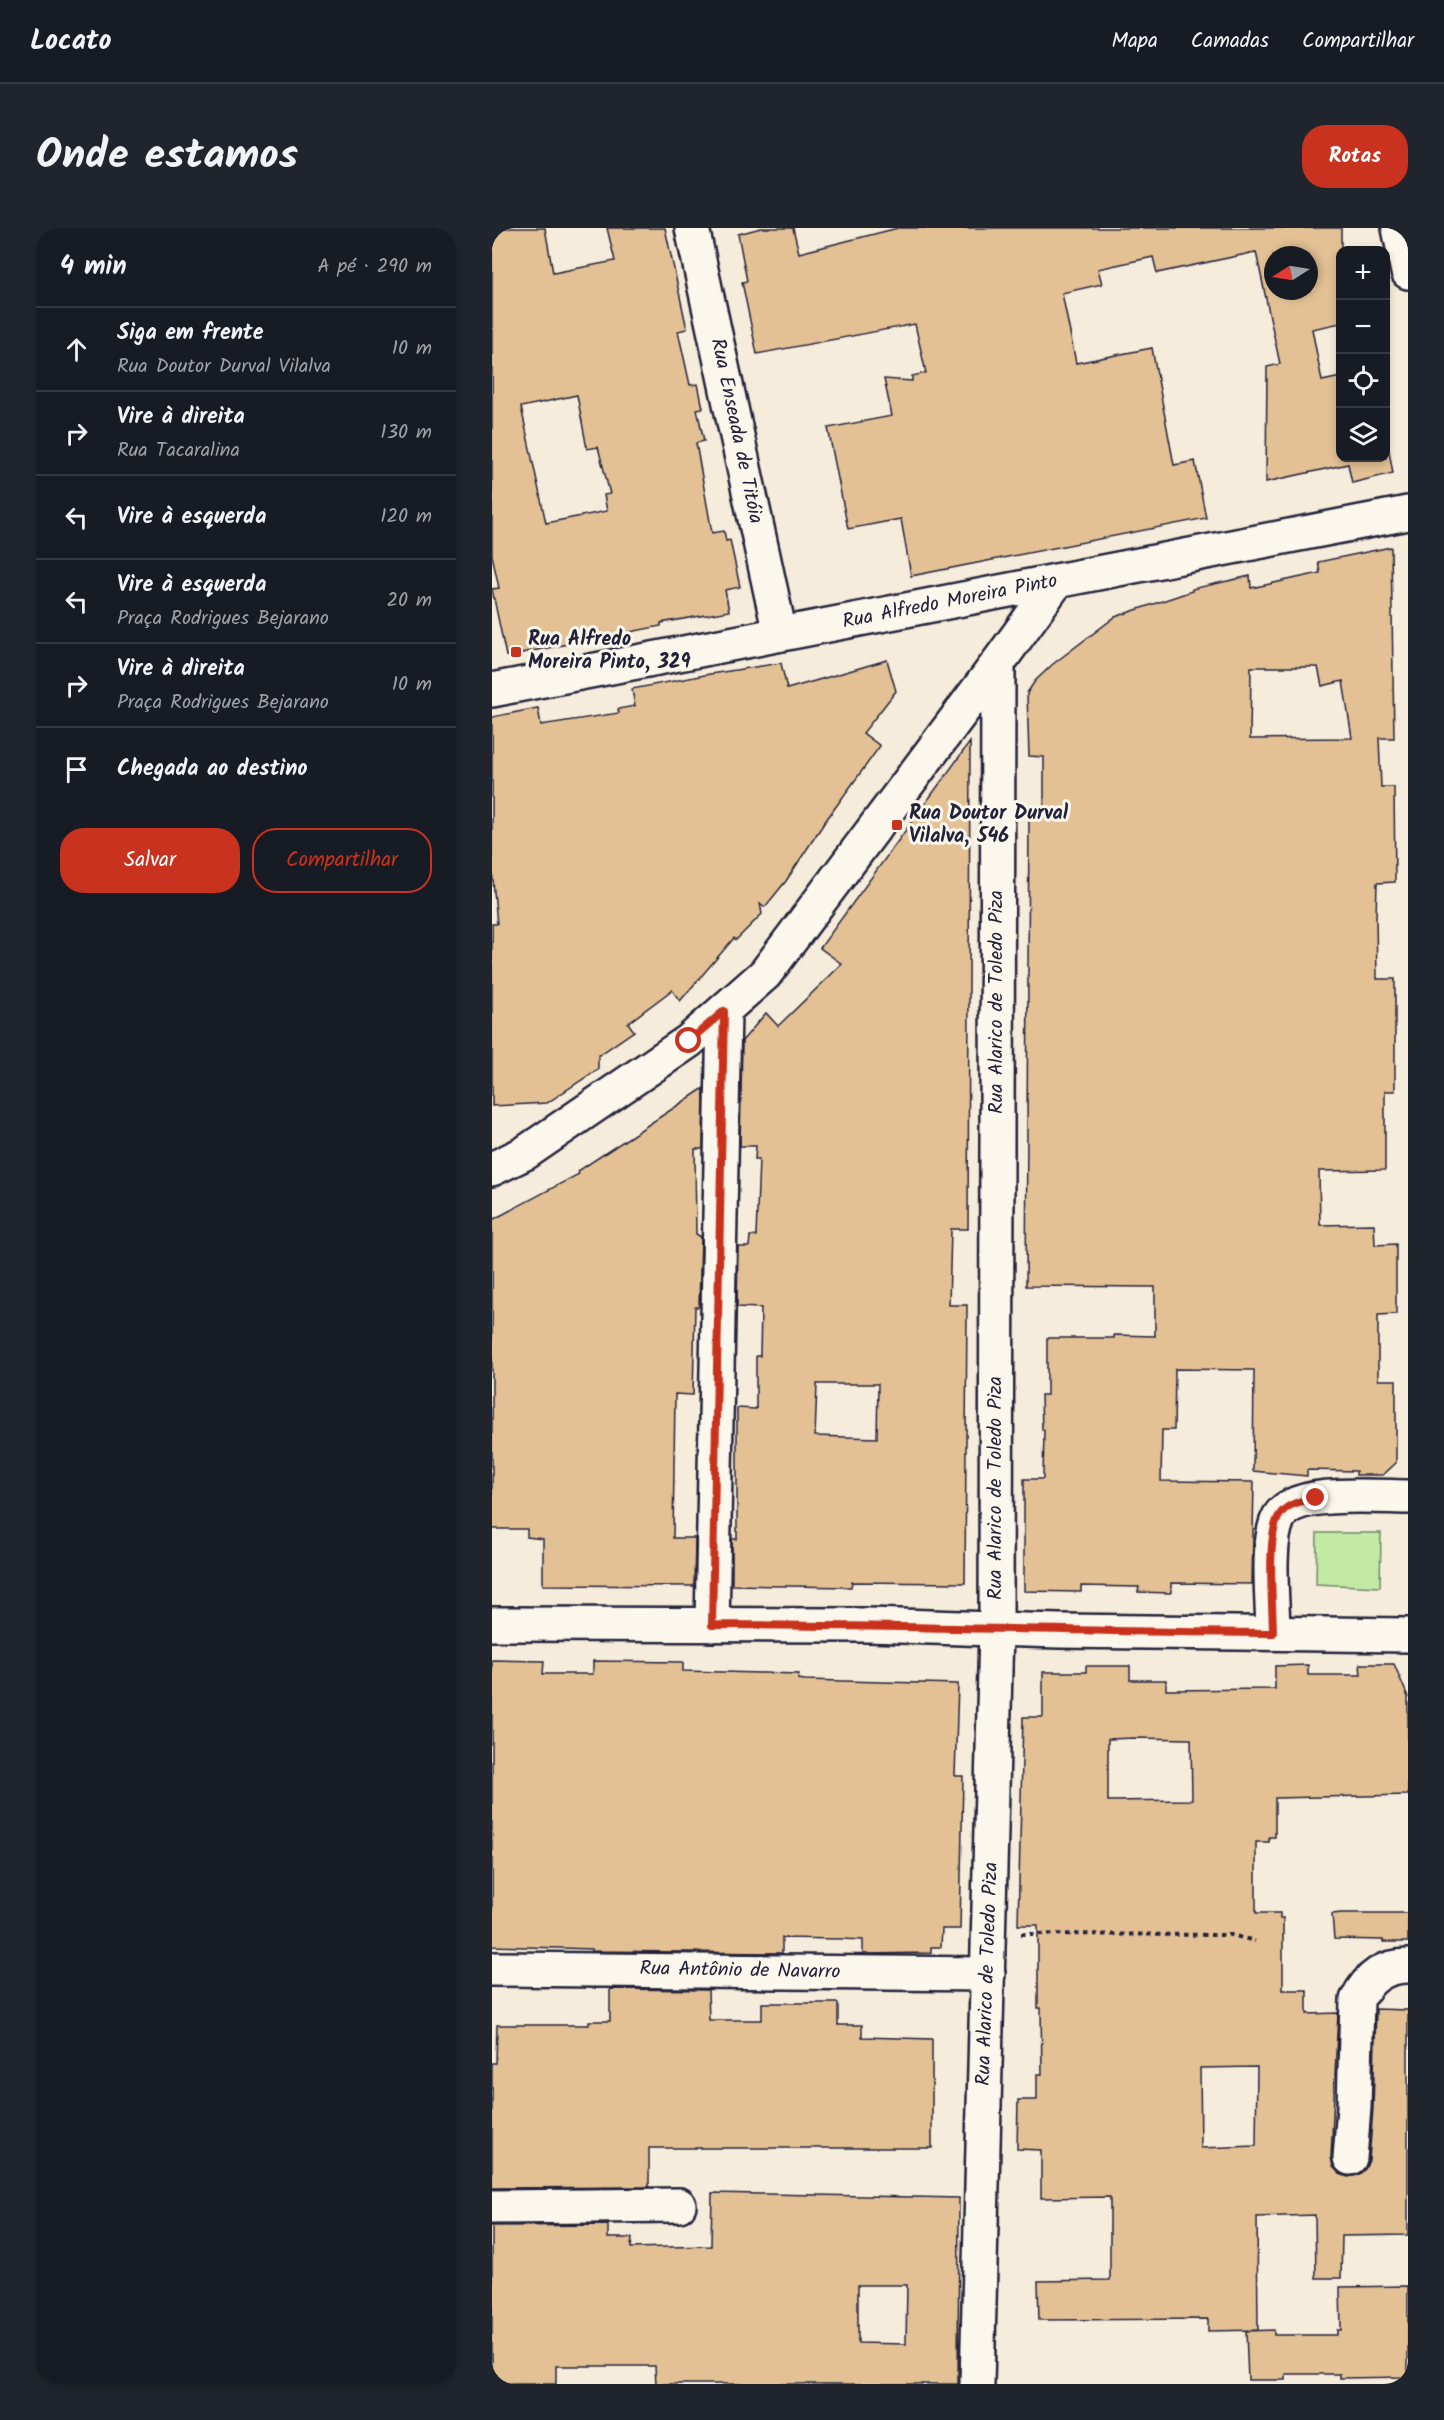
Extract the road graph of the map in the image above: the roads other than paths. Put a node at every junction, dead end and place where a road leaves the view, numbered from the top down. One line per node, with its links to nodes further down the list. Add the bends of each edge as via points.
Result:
1 (692, 228): 6 (street, Rua Enseada de Titóia)
2 (1399, 228): 3 (street)
3 (1408, 272)
4 (1408, 513): 5 (street, Rua Alfredo Moreira Pinto)
5 (1057, 581): 6 (street, Rua Alfredo Moreira Pinto); 7 (street)
6 (780, 634): 8 (street, Rua Alfredo Moreira Pinto)
7 (998, 663): 9 (street, via 765,974); 14 (street, Rua Alarico de Toledo Piza)
8 (492, 690)
9 (724, 1011): 10 (street, via 680,1048 525,1153); 13 (street)
10 (492, 1169)
11 (1408, 1497): 15 (street, via 1316,1498 1291,1504 1278,1517 1272,1535)
12 (492, 1624): 13 (street)
13 (712, 1625): 14 (street)
14 (996, 1630): 15 (street); 19 (street, Rua Alarico de Toledo Piza)
15 (1273, 1633): 16 (street)
16 (1408, 1635)
17 (1408, 1966): 20 (street, via 1378,1973 1363,1986 1357,2000)
18 (492, 1969): 19 (street, Rua Antônio de Navarro)
19 (988, 1974): 23 (street, Rua Alarico de Toledo Piza)
20 (1350, 2158)
21 (679, 2205): 22 (street)
22 (492, 2207)
23 (977, 2384)

